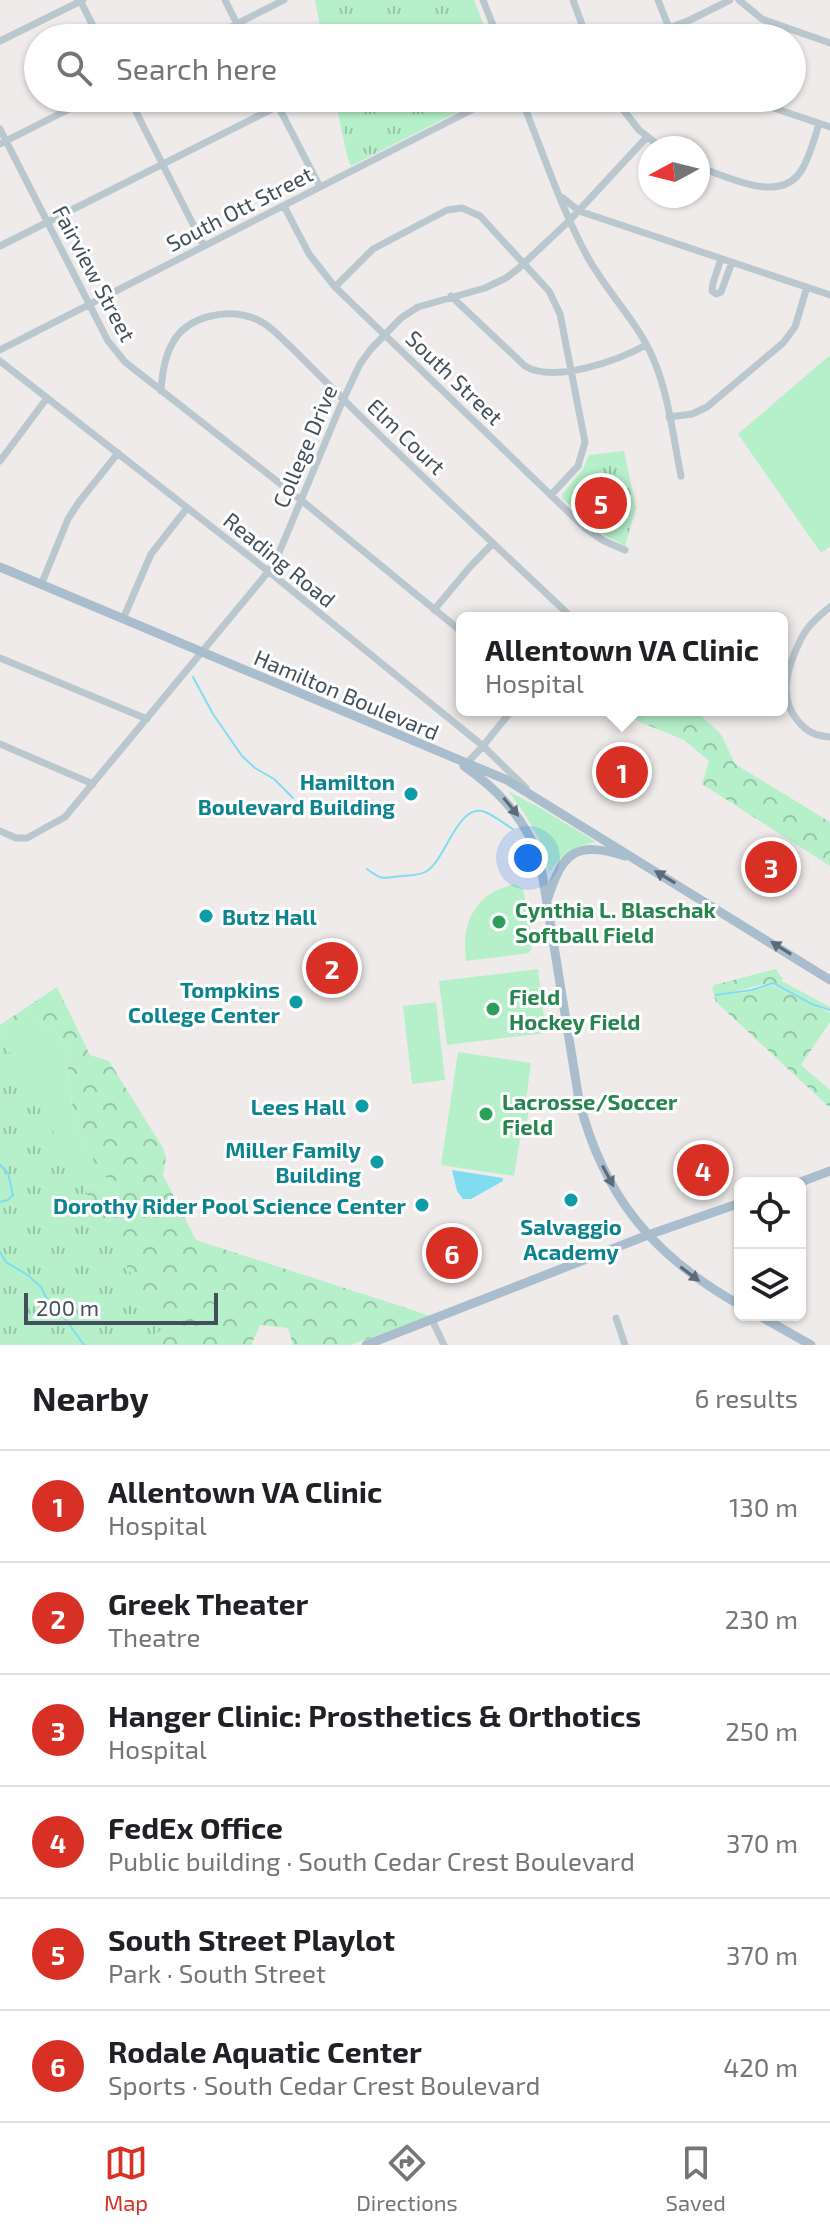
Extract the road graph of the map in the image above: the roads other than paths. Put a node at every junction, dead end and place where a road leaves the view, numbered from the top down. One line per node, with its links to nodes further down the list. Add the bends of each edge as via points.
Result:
1 (81, 0): 9 (street); 10 (street)
2 (225, 0): 11 (street)
3 (284, 0): 11 (street)
4 (483, 0): 12 (street)
5 (573, 0): 13 (street)
6 (658, 0): 14 (street)
7 (730, 0): 15 (street)
8 (739, 0): 16 (street)
9 (34, 24)
10 (92, 24)
11 (237, 24)
12 (492, 24)
13 (582, 24)
14 (668, 24)
15 (677, 24)
16 (776, 24)
17 (24, 29): 19 (street)
18 (806, 35): 20 (street)
19 (0, 41)
20 (830, 43)
21 (63, 112): 33 (street)
22 (136, 112): 35 (street)
23 (258, 112): 35 (street)
24 (281, 112): 37 (street)
25 (467, 112): 37 (street, South Ott Street)
26 (527, 112): 38 (street)
27 (624, 112): 32 (street)
28 (784, 112): 29 (street)
29 (819, 124): 30 (street); 36 (street, via 800,173 782,186 761,188)
30 (830, 127)
31 (0, 129): 33 (street, Fairview Street)
32 (646, 136)
33 (3, 142): 42 (street, Fairview Street)
34 (638, 147): 40 (street, College Drive)
35 (163, 164): 42 (street); 44 (street)
36 (710, 171)
37 (320, 187): 39 (street, South Ott Street)
38 (559, 193): 40 (street); 41 (street)
39 (284, 206): 44 (street, South Ott Street); 48 (street, South Street, via 309,254)
40 (579, 211): 41 (street, College Drive); 45 (street)
41 (570, 220): 47 (street, College Drive); 54 (street, via 596,272)
42 (47, 223): 43 (street); 52 (street, Fairview Street)
43 (0, 246)
44 (204, 246): 52 (street, South Ott Street)
45 (721, 259): 46 (street); 46 (street, via 714,293 721,292)
46 (732, 262): 49 (street)
47 (525, 263): 48 (street, via 480,216 468,209 447,210 373,249); 51 (street, College Drive, via 496,283); 57 (street, via 554,298)
48 (335, 287): 53 (street, South Street)
49 (807, 287): 50 (street); 61 (street, via 795,327 783,343 707,407)
50 (830, 295)
51 (451, 296): 53 (street, College Drive, via 418,307); 57 (street, via 525,366 545,374)
52 (89, 305): 55 (street, South Ott Street); 58 (street, Fairview Street, via 116,352)
53 (385, 334): 60 (street, College Drive, via 360,364); 65 (street, South Street)
54 (646, 345): 57 (street, via 621,358); 61 (street)
55 (0, 350)
56 (0, 361): 59 (street, Reading Road)
57 (571, 369): 65 (street, via 584,450 574,472)
58 (161, 391): 60 (street, Elm Court, via 165,360 180,333 208,316 238,315 275,331); 66 (street, Fairview Street)
59 (47, 398): 62 (street, Reading Road); 63 (street)
60 (343, 400): 66 (street, College Drive); 68 (street, Elm Court)
61 (669, 417): 64 (street)
62 (118, 453): 67 (street, Reading Road); 72 (street, via 68,519)
63 (0, 461)
64 (681, 476)
65 (551, 495): 69 (street, South Street, via 594,535)
66 (301, 500): 71 (street, College Drive); 74 (street, Fairview Street)
67 (187, 508): 71 (street, Reading Road); 76 (street, via 151,554)
68 (493, 543): 74 (street); 75 (street, Elm Court)
69 (625, 550)
70 (0, 567): 72 (main road, Hamilton Boulevard)
71 (268, 572): 78 (street, College Drive); 86 (street, Reading Road)
72 (41, 585): 76 (main road, Hamilton Boulevard)
73 (830, 607): 80 (street, via 801,639)
74 (434, 610): 77 (street, Fairview Street)
75 (566, 612)
76 (123, 619): 78 (main road, Hamilton Boulevard)
77 (456, 627)
78 (203, 652): 83 (street, College Drive); 87 (main road, Hamilton Boulevard)
79 (0, 658): 83 (street)
80 (788, 676)
81 (788, 708): 84 (street, via 807,731)
82 (507, 716): 86 (street)
83 (147, 719): 89 (street, College Drive)
84 (830, 737)
85 (0, 744): 89 (street)
86 (483, 746): 88 (street); 90 (street, Reading Road)
87 (451, 757): 88 (main road, Hamilton Boulevard); 93 (main road, one-way to 93, via 498,792 528,830)
88 (467, 763): 90 (main road, Hamilton Boulevard)
89 (93, 784): 91 (street, College Drive, via 65,817 31,837)
90 (530, 793): 92 (main road, Hamilton Boulevard)
91 (0, 831)
92 (636, 859): 93 (main road, via 604,849 579,851 561,864); 94 (main road, Hamilton Boulevard, one-way to 92)
93 (547, 901): 98 (main road, one-way to 98, via 586,1127 603,1169)
94 (830, 980)
95 (830, 1171): 96 (main road)
96 (806, 1180)
97 (734, 1205): 98 (main road)
98 (648, 1235): 99 (main road, one-way to 99, via 696,1279); 101 (main road)
99 (734, 1301)
100 (616, 1318): 105 (street)
101 (432, 1320): 103 (main road); 104 (street)
102 (769, 1321): 106 (main road)
103 (366, 1345)
104 (444, 1345)
105 (625, 1345)
106 (811, 1345)

